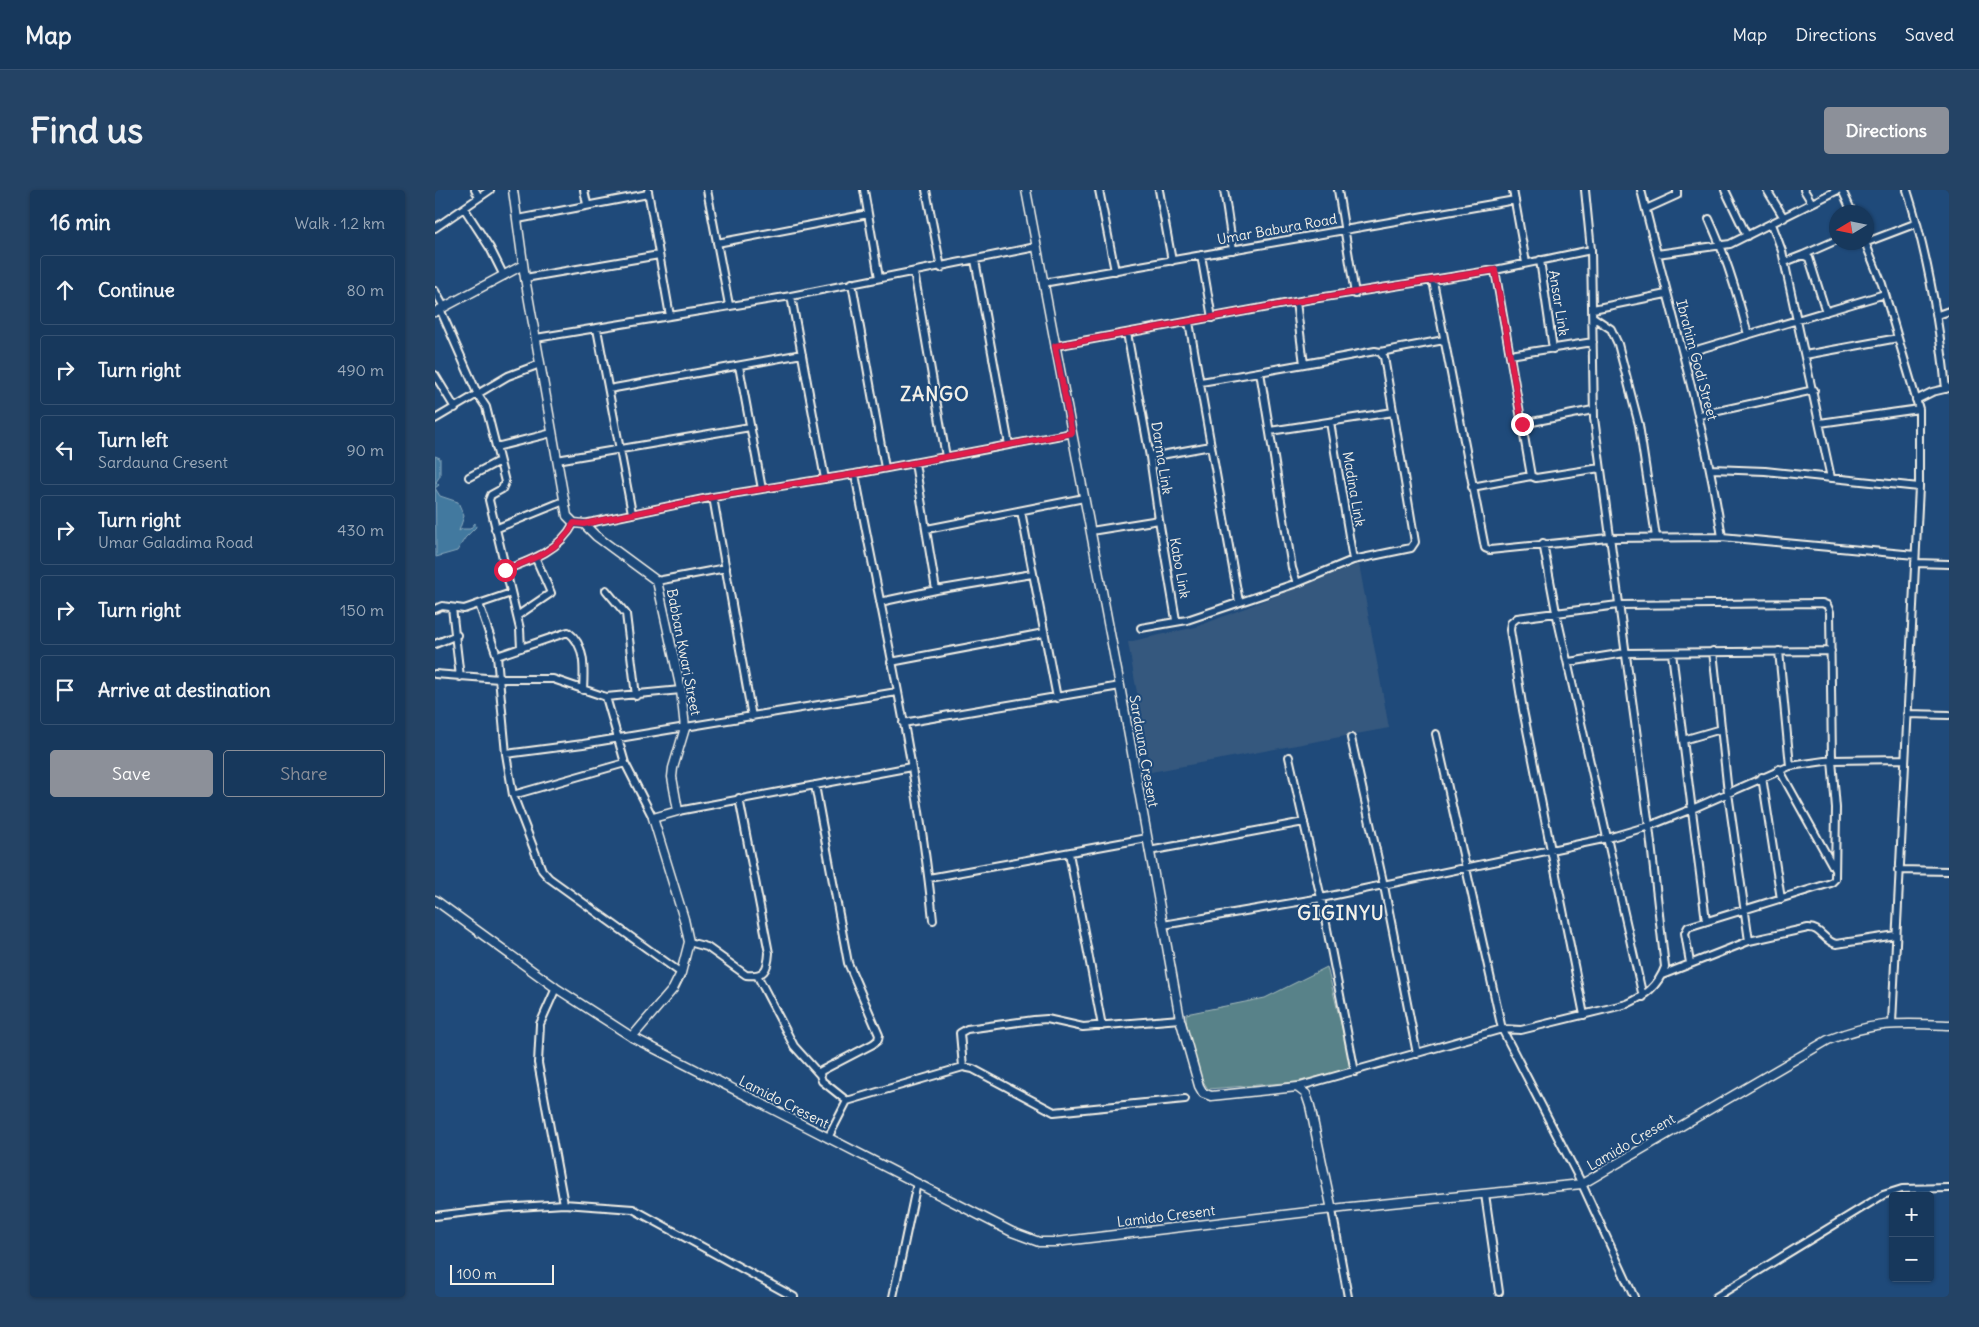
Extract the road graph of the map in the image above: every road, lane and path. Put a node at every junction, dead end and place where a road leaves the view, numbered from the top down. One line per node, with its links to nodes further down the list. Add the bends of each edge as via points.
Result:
1 (475, 190): 24 (street)
2 (491, 190): 24 (street)
3 (513, 190): 33 (street)
4 (584, 190): 27 (street)
5 (707, 190): 41 (street)
6 (864, 190): 31 (street)
7 (926, 190): 58 (street)
8 (1026, 190): 44 (street, Sardauna Cresent)
9 (1099, 190): 60 (street)
10 (1159, 190): 53 (street)
11 (1224, 190): 45 (street)
12 (1338, 190): 38 (street)
13 (1513, 190): 25 (street)
14 (1585, 190): 46 (street)
15 (1641, 190): 30 (street, Ibrahim Godi Street)
16 (1677, 190): 30 (street, via 1677,195)
17 (1725, 190): 39 (street)
18 (1767, 190): 32 (street)
19 (1805, 190): 26 (street)
20 (1838, 190): 26 (street)
21 (1842, 190): 28 (street)
22 (1907, 190): 35 (street)
23 (648, 192): 27 (street); 49 (street)
24 (479, 197): 29 (street)
25 (1515, 200): 38 (street, Umar Babura Road); 56 (street)
26 (1812, 203): 32 (street)
27 (587, 204): 33 (street)
28 (1849, 205)
29 (464, 208): 37 (street); 62 (street)
30 (1645, 209): 48 (street, Ibrahim Godi Street)
31 (868, 214): 41 (street); 64 (street)
32 (1784, 218): 36 (street)
33 (518, 219): 57 (street)
34 (1709, 219): 43 (street)
35 (1917, 223): 40 (street); 79 (street)
36 (1772, 224): 39 (street); 55 (street)
37 (435, 228)
38 (1345, 229): 45 (street, Umar Babura Road); 69 (street)
39 (1747, 236): 43 (street)
40 (1874, 240)
41 (717, 243): 74 (street)
42 (1829, 244): 51 (street)
43 (1722, 246): 48 (street); 87 (street)
44 (1036, 247): 52 (street); 67 (street, Sardauna Cresent)
45 (1233, 250): 50 (street, Umar Babura Road)
46 (1591, 250): 54 (street); 76 (street)
47 (1869, 250): 71 (street)
48 (1657, 254): 70 (street, Ibrahim Godi Street)
49 (659, 255): 63 (street); 80 (street)
50 (1201, 255): 53 (street, Umar Babura Road); 82 (street)
51 (1803, 255): 55 (street); 78 (street, via 1809,258)
52 (975, 260): 58 (street); 123 (street)
53 (1172, 260): 60 (street, Umar Babura Road)
54 (1540, 260): 56 (street); 93 (street, Ansar Link)
55 (1785, 262): 83 (street)
56 (1526, 263): 59 (street)
57 (523, 265): 62 (street); 63 (street)
58 (941, 268): 61 (street)
59 (1495, 270): 65 (street); 97 (street)
60 (1115, 271): 67 (street, Umar Babura Road)
61 (914, 272): 64 (street); 128 (street)
62 (504, 276): 75 (street)
63 (525, 278): 88 (street)
64 (879, 278): 66 (street)
65 (1433, 281): 69 (street); 90 (street)
66 (852, 283): 72 (street); 132 (street)
67 (1043, 283): 92 (street, Sardauna Cresent)
68 (435, 291): 75 (street)
69 (1355, 294): 73 (street)
70 (1666, 294): 76 (street); 96 (street, Ibrahim Godi Street)
71 (1885, 294): 78 (street); 89 (street)
72 (791, 296): 74 (street); 95 (street)
73 (1296, 302): 82 (street); 100 (street)
74 (729, 305): 80 (street)
75 (440, 309): 108 (street)
76 (1593, 309): 81 (street)
77 (1949, 311): 79 (street)
78 (1826, 312): 83 (street)
79 (1938, 315): 106 (street)
80 (670, 316): 85 (street)
81 (1593, 317): 91 (street); 154 (street, via 1611,329 1618,344 1639,425)
82 (1212, 318): 84 (street)
83 (1797, 321): 87 (street); 98 (street)
84 (1189, 322): 86 (street); 104 (street)
85 (597, 329): 88 (street); 105 (street)
86 (1127, 333): 92 (street); 127 (street, Darma Link)
87 (1748, 335): 96 (street)
88 (536, 338): 99 (street)
89 (1898, 338): 98 (street); 109 (street)
90 (1444, 340): 94 (street); 141 (street)
91 (1593, 342): 93 (street); 112 (street)
92 (1055, 346): 122 (street, Sardauna Cresent)
93 (1553, 349): 97 (street)
94 (1381, 352): 100 (street); 113 (street)
95 (802, 354): 101 (street); 139 (street)
96 (1683, 354): 114 (street, Ibrahim Godi Street)
97 (1510, 355): 118 (street)
98 (1805, 355): 107 (street)
99 (540, 364): 108 (street, via 508,376); 121 (street)
100 (1304, 364): 102 (street)
101 (739, 366): 105 (street); 119 (street)
102 (1260, 372): 104 (street); 120 (street)
103 (435, 375): 110 (street)
104 (1201, 382): 124 (street)
105 (609, 389): 126 (street)
106 (1947, 389): 109 (street)
107 (1813, 390): 114 (street); 117 (street)
108 (478, 395): 110 (street); 125 (street, via 486,407)
109 (1916, 400): 111 (street)
110 (455, 408): 115 (street)
111 (1919, 409): 117 (street); 140 (street)
112 (1593, 410): 118 (street); 133 (street)
113 (1393, 412): 116 (street); 160 (street, via 1415,542 1411,548)
114 (1699, 414): 134 (street, Ibrahim Godi Street)
115 (435, 419)
116 (1330, 422): 120 (street); 160 (street, Madina Link)
117 (1820, 423): 138 (street)
118 (1522, 424): 136 (street)
119 (750, 427): 126 (street); 142 (street)
120 (1270, 431): 167 (street)
121 (552, 433): 125 (street); 129 (street)
122 (1072, 433): 123 (street); 144 (street, Sardauna Cresent)
123 (1009, 445): 128 (street)
124 (1211, 446): 127 (street); 172 (street)
125 (496, 447): 130 (street)
126 (620, 450): 129 (street); 147 (street)
127 (1150, 456): 148 (street, Darma Link)
128 (946, 457): 131 (street)
129 (557, 460): 145 (street)
130 (499, 461): 137 (street); 151 (street, via 504,486 489,497)
131 (915, 462): 132 (street); 152 (street)
132 (885, 468): 135 (street)
133 (1600, 468): 136 (street); 156 (street)
134 (1712, 469): 138 (street); 155 (street, Ibrahim Godi Street)
135 (855, 474): 139 (street); 171 (street)
136 (1531, 476): 141 (street)
137 (469, 477)
138 (1831, 478): 140 (street)
139 (825, 479): 142 (street)
140 (1919, 486): 158 (street)
141 (1472, 487): 157 (street, via 1485,548)
142 (761, 489): 143 (street)
143 (713, 497): 147 (street); 163 (street)
144 (1084, 498): 146 (street); 153 (street, Sardauna Cresent)
145 (564, 501): 149 (street, via 567,516); 151 (street)
146 (1021, 511): 152 (street); 165 (street)
147 (632, 513): 150 (street)
148 (1159, 520): 153 (street); 179 (street, Kabo Link)
149 (574, 523): 150 (street); 159 (street, via 566,538)
150 (584, 524): 166 (street, Babban Kwari Street)
151 (495, 529): 164 (street)
152 (927, 530): 169 (street)
153 (1091, 532): 196 (street, Sardauna Cresent)
154 (1656, 537): 155 (street); 156 (street)
155 (1722, 537): 158 (street)
156 (1609, 538): 157 (street); 174 (street)
157 (1543, 543): 177 (street)
158 (1915, 555): 161 (street)
159 (536, 559): 164 (street); 178 (street, via 551,592)
160 (1353, 560): 167 (street)
161 (1915, 563): 162 (street); 203 (street)
162 (1949, 564)
163 (726, 568): 166 (street); 205 (street)
164 (505, 570): 170 (street)
165 (1032, 574): 169 (street); 181 (street)
166 (657, 581): 198 (street, Babban Kwari Street)
167 (1297, 582): 172 (street)
168 (606, 590): 200 (street, via 626,614)
169 (937, 590): 171 (street)
170 (511, 593): 173 (street); 178 (street)
171 (880, 602): 191 (street)
172 (1239, 602): 179 (street, via 1187,620)
173 (479, 604): 175 (street, via 464,609); 190 (street)
174 (1618, 606): 177 (street); 187 (street, via 1822,603 1830,612); 188 (street)
175 (452, 608): 176 (street, via 442,606); 182 (street)
176 (435, 609)
177 (1556, 612): 192 (street); 233 (street, via 1517,618 1509,630)
178 (517, 616): 184 (street)
179 (1177, 620): 180 (street)
180 (1141, 628)
181 (1044, 633): 191 (street); 202 (street)
182 (457, 636): 183 (street); 194 (street)
183 (435, 644)
184 (521, 648): 190 (street); 197 (street, via 564,632 571,634 583,659)
185 (1713, 651): 186 (street); 189 (street); 208 (street)
186 (1779, 651): 187 (street); 218 (street)
187 (1831, 651): 215 (street)
188 (1625, 653): 189 (street); 192 (street); 230 (street)
189 (1672, 653): 212 (street)
190 (497, 656): 195 (street)
191 (891, 662): 199 (street)
192 (1569, 662): 232 (street)
193 (435, 674): 194 (street)
194 (460, 676): 195 (street)
195 (499, 679): 197 (street, via 553,679); 213 (street)
196 (1120, 686): 202 (street); 231 (street, Sardauna Cresent)
197 (583, 690): 201 (street)
198 (681, 690): 200 (street); 207 (street, Babban Kwari Street)
199 (897, 692): 205 (street); 206 (street)
200 (636, 696): 201 (street)
201 (606, 698): 210 (street)
202 (1057, 698): 206 (street)
203 (1907, 714): 204 (street); 216 (street)
204 (1949, 715)
205 (752, 717): 207 (street)
206 (903, 723): 219 (street)
207 (685, 728): 210 (street); 227 (street, Babban Kwari Street, via 672,778)
208 (1721, 729): 212 (street); 223 (street)
209 (1436, 734): 236 (street)
210 (619, 737): 213 (street); 217 (street)
211 (1351, 738): 241 (street)
212 (1683, 740): 226 (street)
213 (506, 754): 224 (street)
214 (1289, 757): 229 (street)
215 (1832, 760): 216 (street); 218 (street); 239 (street)
216 (1904, 760): 237 (street)
217 (625, 763): 224 (street); 228 (street)
218 (1790, 766): 220 (street)
219 (911, 767): 222 (street); 240 (street)
220 (1779, 769): 221 (street); 239 (street)
221 (1762, 777): 223 (street); 243 (street)
222 (815, 785): 225 (street); 268 (street, via 848,963 879,1035 873,1044)
223 (1728, 793): 226 (street); 245 (street)
224 (513, 795): 253 (street, via 544,874)
225 (739, 798): 227 (street); 254 (street, via 769,954 768,966)
226 (1692, 809): 230 (street); 247 (street)
227 (678, 811): 228 (street)
228 (653, 818): 251 (street)
229 (1304, 822): 234 (street); 242 (street)
230 (1649, 826): 232 (street); 255 (street, via 1665,958)
231 (1147, 838): 234 (street, Sardauna Cresent); 235 (street)
232 (1608, 838): 233 (street); 257 (street)
233 (1551, 849): 236 (street); 258 (street)
234 (1149, 851): 248 (street, Sardauna Cresent)
235 (1069, 853): 240 (street); 262 (street)
236 (1466, 870): 241 (street); 263 (street)
237 (1898, 870): 238 (street); 249 (street)
238 (1949, 871)
239 (1836, 872): 243 (street, via 1831,882)
240 (929, 878): 246 (street)
241 (1384, 886): 242 (street); 265 (street)
242 (1321, 898): 248 (street); 267 (street)
243 (1781, 899): 245 (street)
244 (435, 900): 256 (street, Lamido Cresent)
245 (1744, 910): 247 (street); 250 (street)
246 (933, 920)
247 (1706, 921): 252 (street, via 1686,930)
248 (1163, 925): 259 (street, Sardauna Cresent)
249 (1895, 935): 250 (street, via 1835,944 1813,928); 260 (street)
250 (1749, 941): 252 (street)
251 (689, 942): 253 (street); 254 (street, via 707,947 746,975)
252 (1690, 963): 255 (street)
253 (681, 973): 264 (street, via 663,1004)
254 (757, 975): 268 (street, via 794,1046)
255 (1662, 975): 257 (street)
256 (556, 988): 264 (street, Lamido Cresent); 277 (street, via 540,1024 538,1063)
257 (1643, 997): 258 (street)
258 (1584, 1015): 263 (street, via 1521,1030)
259 (1180, 1019): 262 (street); 269 (street, Sardauna Cresent, via 1203,1093 1211,1096)
260 (1892, 1023): 261 (street, Lamido Cresent); 274 (street, Lamido Cresent, via 1852,1031 1828,1040)
261 (1949, 1025)
262 (1103, 1026): 266 (street, via 1083,1027 1034,1020 962,1030)
263 (1502, 1029): 265 (street); 274 (street)
264 (632, 1037): 272 (street, Lamido Cresent)
265 (1417, 1054): 267 (street)
266 (963, 1066): 270 (street, via 1054,1112); 271 (street)
267 (1355, 1072): 269 (street)
268 (820, 1074): 271 (street, via 822,1081)
269 (1297, 1088): 278 (street, via 1306,1094 1311,1106)
270 (1185, 1099)
271 (847, 1101): 272 (street)
272 (827, 1138): 273 (street, Lamido Cresent)
273 (917, 1183): 278 (street, Lamido Cresent, via 1012,1232 1039,1242); 282 (street)
274 (1582, 1184): 276 (street, Lamido Cresent); 284 (street)
275 (1949, 1188): 285 (street, via 1902,1189 1883,1195)
276 (1485, 1194): 278 (street, Lamido Cresent); 280 (street)
277 (564, 1204): 279 (street); 281 (street, via 633,1209)
278 (1332, 1210): 283 (street)
279 (435, 1216)
280 (1499, 1292)
281 (794, 1297)
282 (893, 1297)
283 (1348, 1297)
284 (1635, 1297)
285 (1715, 1297)

